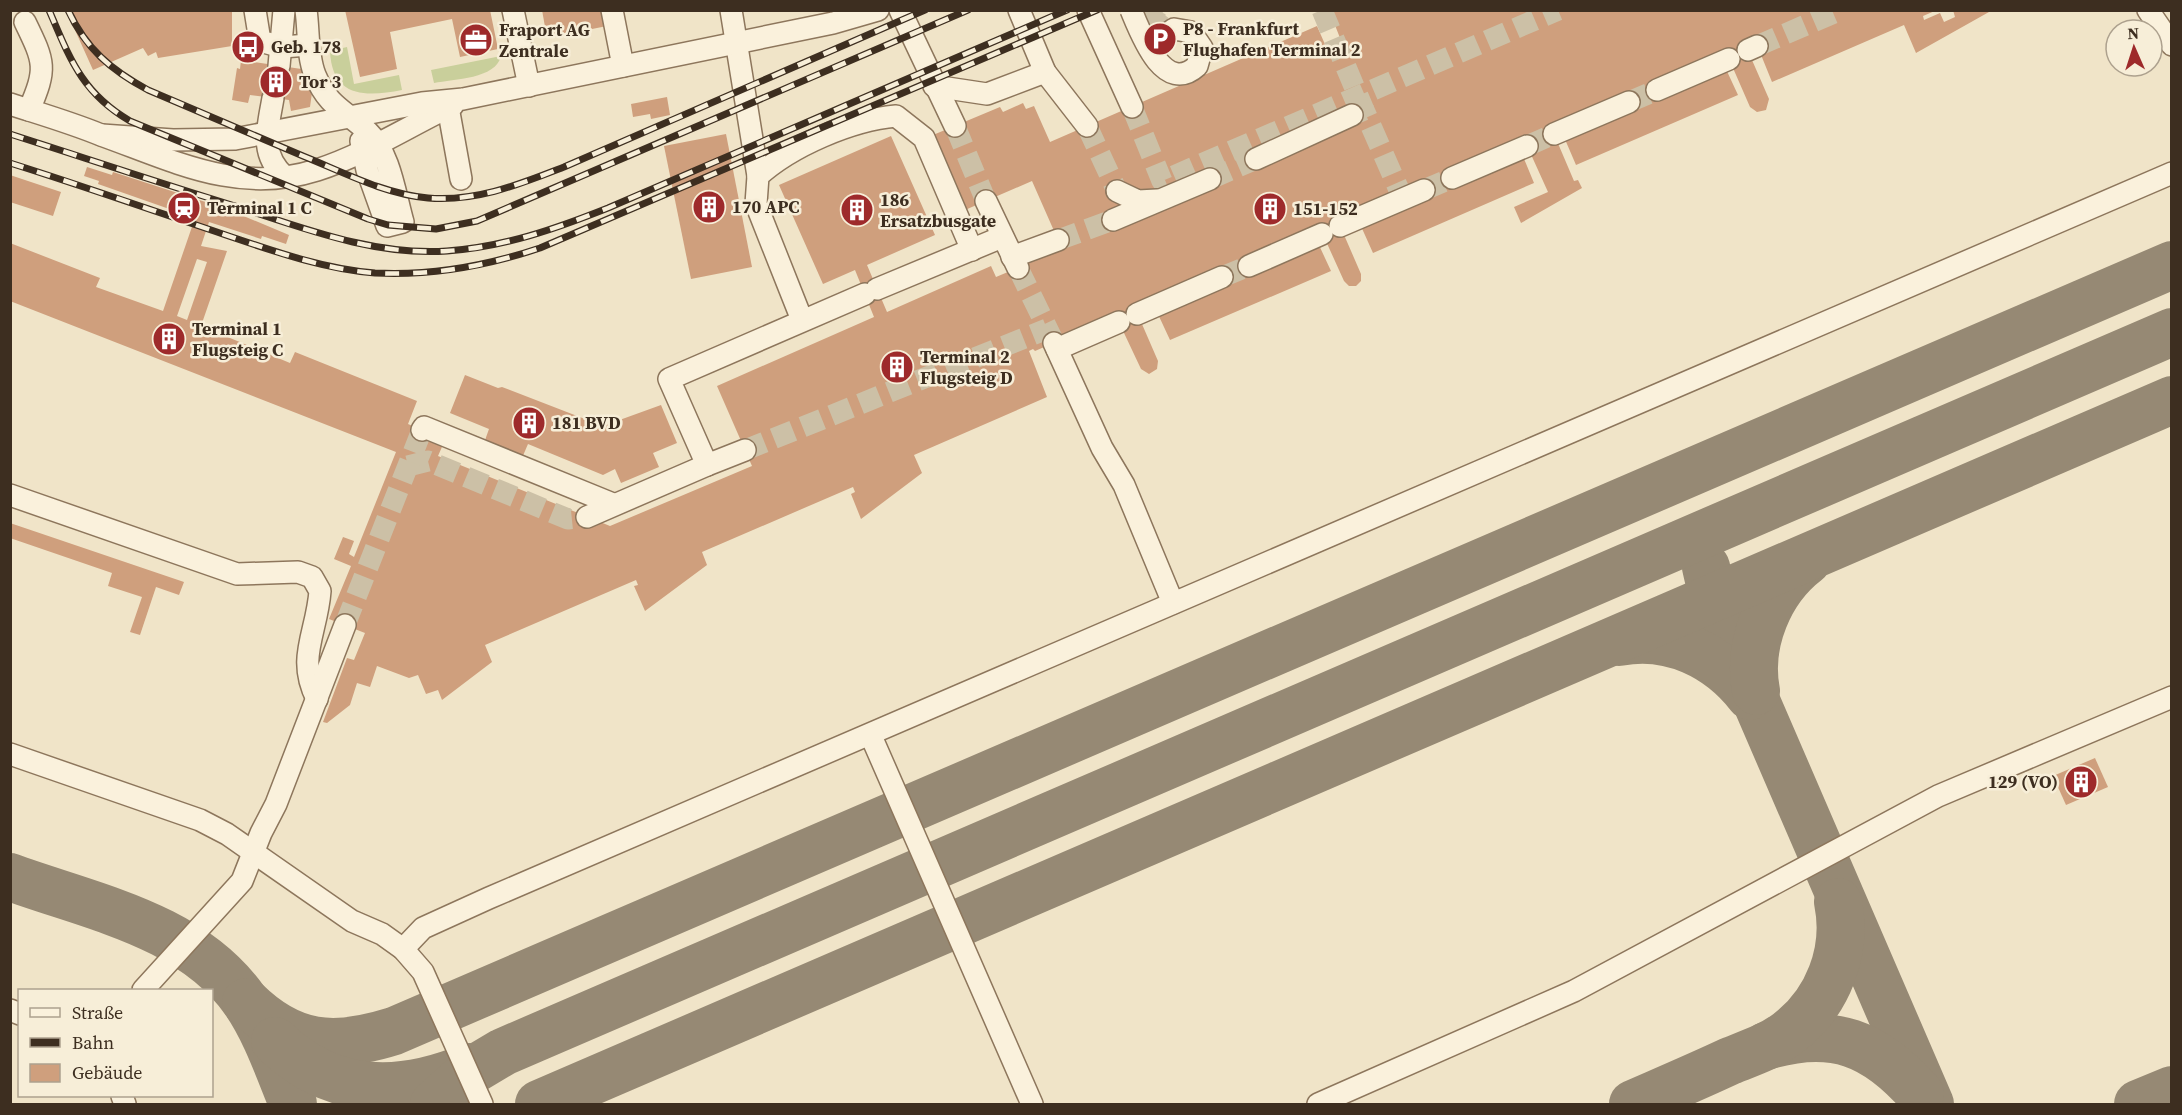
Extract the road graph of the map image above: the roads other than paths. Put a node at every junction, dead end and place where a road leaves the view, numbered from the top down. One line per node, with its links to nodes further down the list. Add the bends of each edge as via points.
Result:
1 (255, 10): 19 (lane, via 260,41)
2 (284, 10): 19 (lane)
3 (306, 10): 16 (lane)
4 (513, 10): 22 (lane)
5 (612, 10): 20 (lane)
6 (731, 10): 15 (lane)
7 (878, 10): 15 (lane)
8 (900, 10): 23 (lane)
9 (1019, 10): 21 (lane)
10 (1088, 10): 30 (lane)
11 (1131, 10): 14 (lane, bridge, via 1163,68 1183,74 1197,66 1202,48 1191,32 1174,29)
12 (2148, 10): 17 (lane)
13 (25, 22): 29 (lane, via 42,63 40,84)
14 (1160, 39)
15 (736, 43): 20 (lane); 44 (lane)
16 (309, 45): 19 (lane); 32 (lane, via 315,76)
17 (2172, 45)
18 (1745, 52): 24 (lane)
19 (281, 56)
20 (623, 66): 22 (lane)
21 (1045, 72): 23 (lane, via 987,94); 34 (lane)
22 (529, 86): 28 (lane)
23 (934, 86): 33 (lane)
24 (1657, 90)
25 (273, 98): 35 (lane)
26 (1629, 102): 36 (lane)
27 (422, 103): 28 (lane); 32 (lane); 38 (lane)
28 (456, 103): 38 (lane); 46 (lane)
29 (20, 107): 37 (lane)
30 (1132, 107)
31 (1352, 115): 40 (lane)
32 (346, 117): 35 (lane); 38 (lane); 41 (lane, via 346,140)
33 (955, 126)
34 (1087, 126)
35 (267, 133): 37 (lane, via 202,140); 43 (lane, via 268,154)
36 (1554, 134)
37 (102, 135): 43 (lane, via 164,160 211,173 250,179)
38 (369, 142): 41 (lane)
39 (1527, 146): 45 (lane)
40 (1256, 159)
41 (338, 161): 43 (lane, via 317,170)
42 (2172, 174): 65 (lane)
43 (284, 176)
44 (758, 176): 55 (lane, via 778,158 869,118 896,116 924,138); 58 (lane, via 756,204)
45 (1452, 178)
46 (461, 179)
47 (1210, 179): 50 (lane)
48 (1117, 190): 50 (lane, via 1138,201)
49 (1424, 190): 56 (lane)
50 (1161, 200): 52 (lane)
51 (986, 201): 53 (lane)
52 (1113, 220)
53 (1002, 237): 54 (lane, via 1015,262); 55 (lane)
54 (1058, 240)
55 (972, 250): 58 (lane)
56 (1249, 266)
57 (1222, 277): 65 (lane, via 1056,346 1102,448 1124,484)
58 (801, 320): 61 (lane, via 669,379)
59 (422, 430): 63 (lane, via 424,427)
60 (746, 450): 61 (lane)
61 (707, 465): 63 (lane)
62 (10, 495): 68 (lane, via 237,574 298,572 312,577 320,591 306,659 307,680)
63 (614, 504): 64 (lane)
64 (587, 517)
65 (1173, 603): 69 (lane)
66 (345, 625): 68 (lane)
67 (2172, 697): 76 (lane, via 1938,796 1574,991)
68 (317, 699): 71 (lane)
69 (871, 736): 72 (lane, via 423,928); 75 (lane)
70 (10, 754): 71 (lane, via 200,820)
71 (253, 852): 72 (lane, via 352,921 382,934); 73 (lane, via 237,886)
72 (403, 949): 74 (lane, via 423,972)
73 (144, 989)
74 (482, 1104)
75 (1032, 1104)
76 (1318, 1104)

